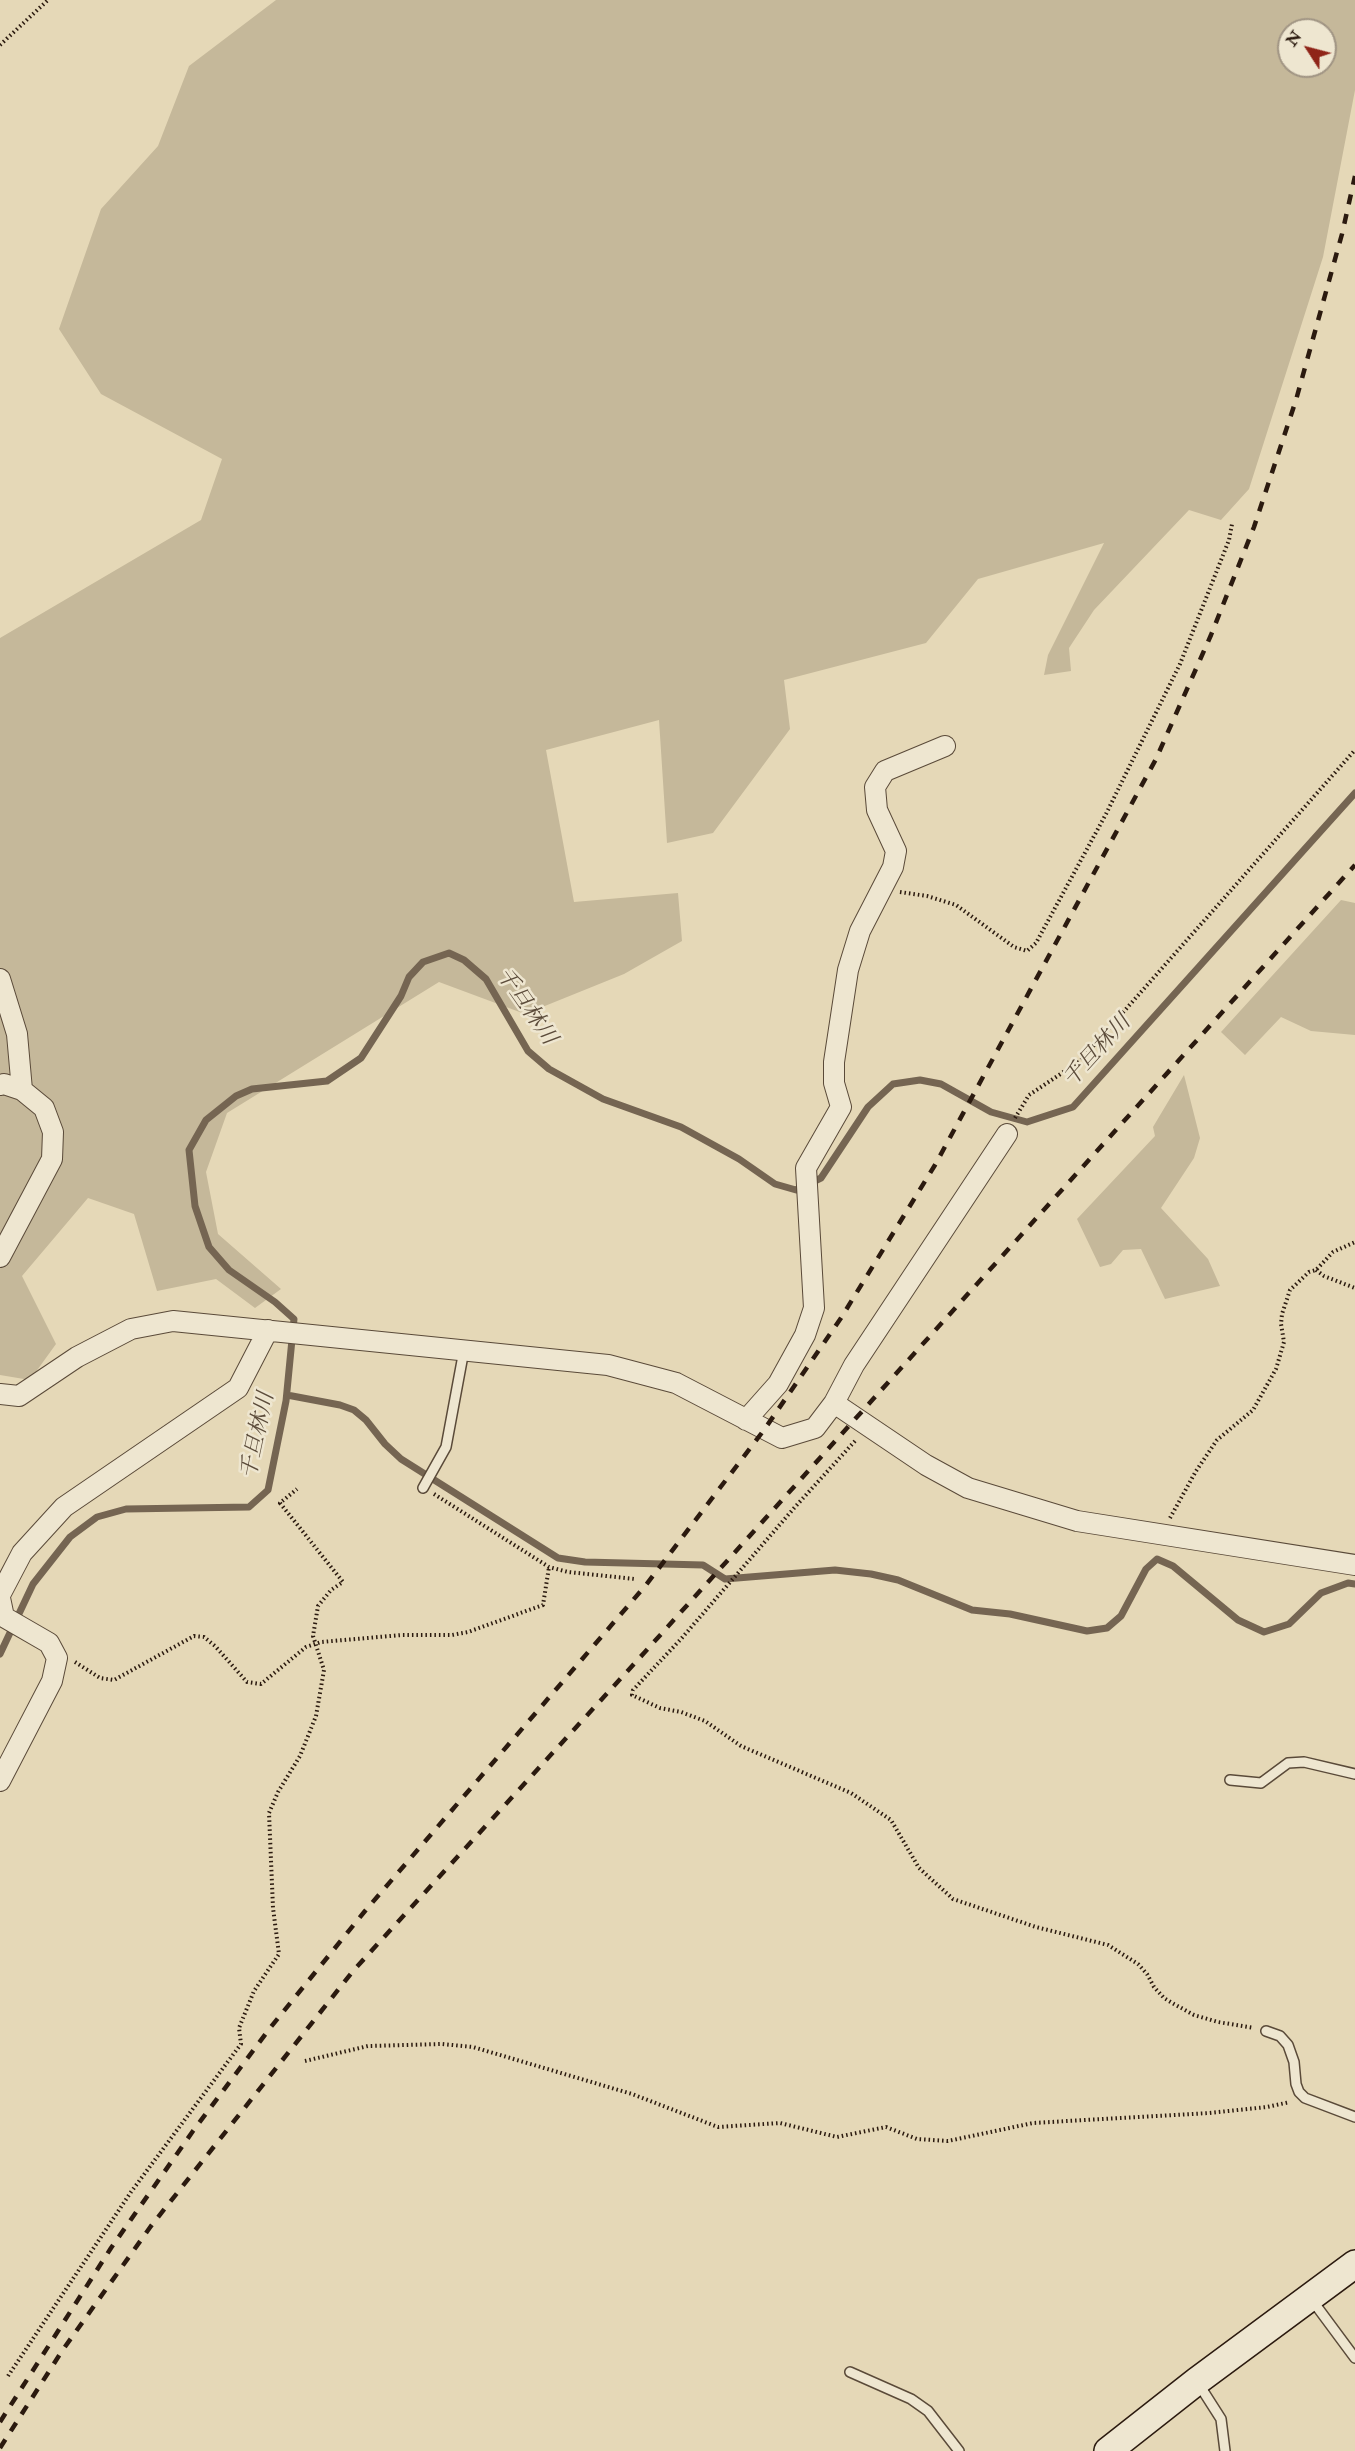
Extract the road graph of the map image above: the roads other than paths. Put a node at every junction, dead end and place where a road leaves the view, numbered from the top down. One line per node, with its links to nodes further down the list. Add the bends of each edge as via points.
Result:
1 (945, 746): 11 (street, via 885,771 875,786 877,810 896,851 893,867 860,931 848,970 834,1062 834,1083 841,1107 807,1168 814,1308 805,1335 778,1384)
2 (0, 980): 4 (street, via 17,1034)
3 (0, 1085): 4 (street)
4 (22, 1090): 6 (street, via 44,1108 53,1132 52,1159)
5 (1006, 1134): 10 (street, via 854,1365)
6 (0, 1257)
7 (272, 1330): 8 (street); 9 (street, via 173,1321 131,1329 19,1396); 14 (street, via 238,1388 64,1507 22,1553)
8 (464, 1350): 11 (street, via 608,1365 676,1383); 12 (lane, via 446,1447)
9 (0, 1394)
10 (834, 1403): 11 (street, via 815,1428 782,1438); 13 (street, via 926,1465 968,1488 1077,1521)
11 (746, 1420)
12 (423, 1488)
13 (1355, 1565)
14 (0, 1597): 17 (street, via 3,1617 49,1643 57,1658 52,1681)
15 (1355, 1774): 16 (lane, via 1304,1762 1288,1763 1261,1783)
16 (1230, 1780)
17 (0, 1781)
18 (1266, 2031): 19 (lane, via 1280,2036 1288,2045 1296,2084 1305,2098)
19 (1355, 2117)
20 (1355, 2264): 21 (street)
21 (1311, 2297): 22 (lane); 24 (street)
22 (1355, 2358)
23 (850, 2372): 25 (lane, via 911,2399 928,2411)
24 (1197, 2381): 26 (street); 27 (lane, via 1221,2420)
25 (959, 2451)
26 (1108, 2451)
27 (1225, 2451)

